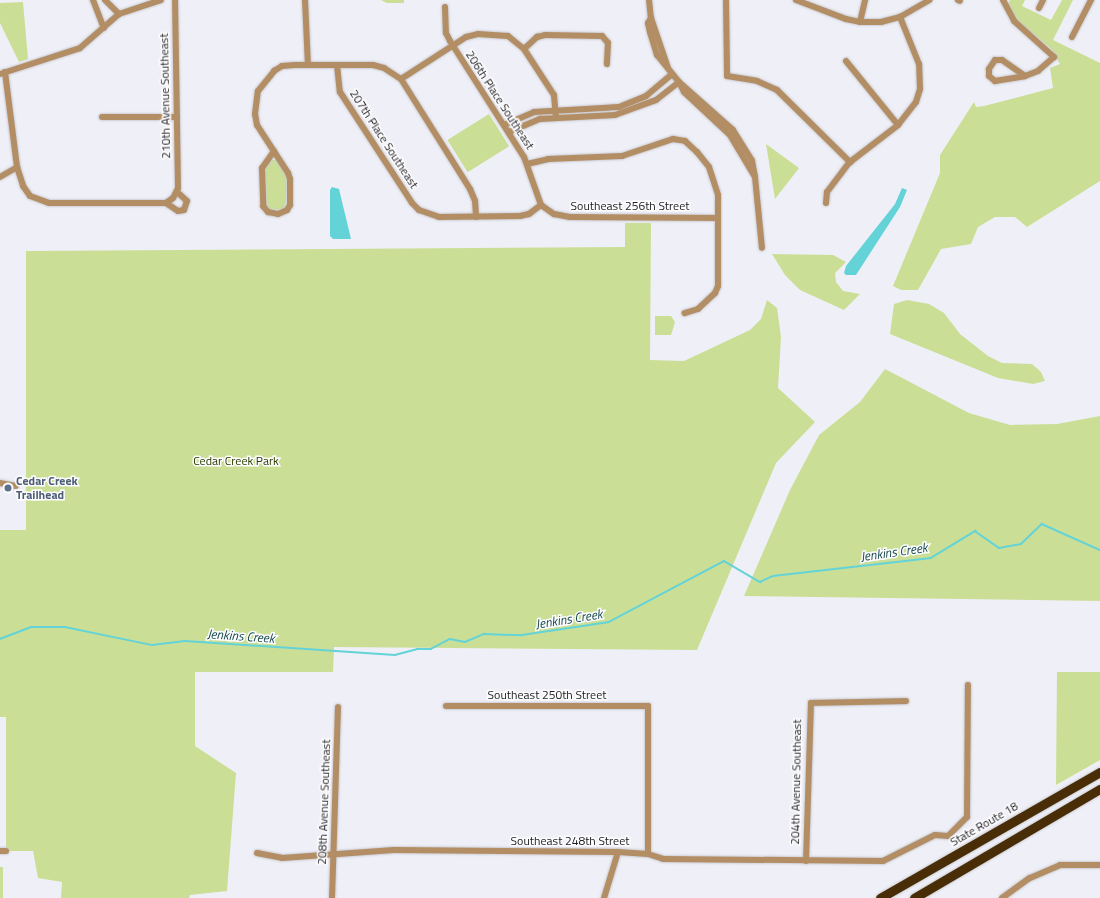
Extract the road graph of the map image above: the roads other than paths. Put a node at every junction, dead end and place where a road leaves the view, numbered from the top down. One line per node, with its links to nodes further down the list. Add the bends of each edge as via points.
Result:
1 (93, 0): 20 (street)
2 (105, 0): 17 (street)
3 (161, 0): 17 (street)
4 (175, 0): 34 (street, 210th Avenue Southeast)
5 (306, 0): 26 (street)
6 (649, 0): 29 (street, via 651,18)
7 (726, 0): 40 (street, via 727,76 757,81 778,90)
8 (796, 0): 13 (street)
9 (865, 0): 19 (street)
10 (929, 0): 18 (street)
11 (1043, 0): 16 (street)
12 (1091, 0): 21 (street)
13 (807, 1): 19 (street, via 846,19)
14 (1003, 2): 30 (street, via 1014,21 1054,57 1038,71)
15 (445, 7): 22 (street, 206th Place Southeast, via 446,33)
16 (1039, 8)
17 (119, 14): 20 (street)
18 (900, 17): 19 (street, via 881,22); 37 (street, via 916,56 921,77 916,102)
19 (860, 22)
20 (104, 28): 28 (street, via 87,43 64,55)
21 (1072, 37)
22 (452, 45): 23 (street, via 472,35 503,35 515,40); 31 (street); 36 (street, 206th Place Southeast)
23 (524, 49): 25 (street, via 537,37 545,35 602,36 608,43); 33 (street, via 554,95)
24 (846, 61): 37 (street)
25 (607, 64)
26 (308, 65): 27 (street); 39 (street, via 282,66 258,91 255,114 257,125)
27 (337, 65): 31 (street, via 373,65 384,68); 48 (street, 207th Place Southeast, via 340,92 412,203 428,215)
28 (2, 73): 42 (street)
29 (672, 74): 32 (street); 33 (street, via 646,96 619,107)
30 (1025, 76): 30 (street, via 1002,60 995,60 989,69 990,79 995,81)
31 (401, 79): 48 (street, via 470,189 475,201)
32 (679, 82): 33 (street, via 656,100 627,113 603,117); 50 (street, via 733,130 752,161)
33 (556, 114): 36 (street, via 526,114); 38 (street, via 530,121)
34 (177, 117): 35 (street); 44 (street, 210th Avenue Southeast)
35 (102, 118)
36 (504, 125): 38 (street, 206th Place Southeast)
37 (898, 125): 40 (street)
38 (508, 132): 41 (street, 206th Place Southeast)
39 (274, 151): 39 (street, via 290,179 290,205 287,210 278,214 268,212 262,206 262,168)
40 (850, 162): 45 (street, via 827,192)
41 (527, 164): 47 (street, 206th Place Southeast); 49 (street, via 548,159 622,156 677,138 686,141 709,167 718,195)
42 (17, 167): 43 (street); 46 (street, via 26,191 43,202)
43 (0, 177)
44 (175, 195): 46 (street); 46 (street, via 186,199 186,207 178,211)
45 (826, 203)
46 (166, 204)
47 (541, 205): 48 (street, via 524,216); 49 (street, Southeast 256th Street, via 554,214 570,217)
48 (476, 217)
49 (718, 218): 51 (street, via 718,286 715,293 698,309)
50 (762, 248)
51 (685, 313)
52 (0, 483): 53 (street)
53 (16, 486)
54 (968, 685): 64 (street, Southeast 248th Street, via 967,817 948,836 935,835 883,861)
55 (906, 701): 64 (street, 204th Avenue Southeast, via 811,703)
56 (446, 706): 63 (street, Southeast 250th Street, via 648,706)
57 (338, 707): 60 (street, 208th Avenue Southeast)
58 (1100, 772): 68 (highway, State Route 18)
59 (1100, 789): 69 (highway)
60 (333, 852): 61 (street, Southeast 248th Street); 62 (street, Southeast 248th Street, via 282,858); 66 (street, 208th Avenue Southeast)
61 (618, 852): 63 (street, Southeast 248th Street); 67 (street)
62 (257, 853)
63 (648, 854): 64 (street, Southeast 248th Street, via 663,859)
64 (806, 861)
65 (1100, 865): 70 (street, via 1060,865 1030,878)
66 (332, 898)
67 (604, 898)
68 (880, 898)
69 (914, 898)
70 (1002, 898)

